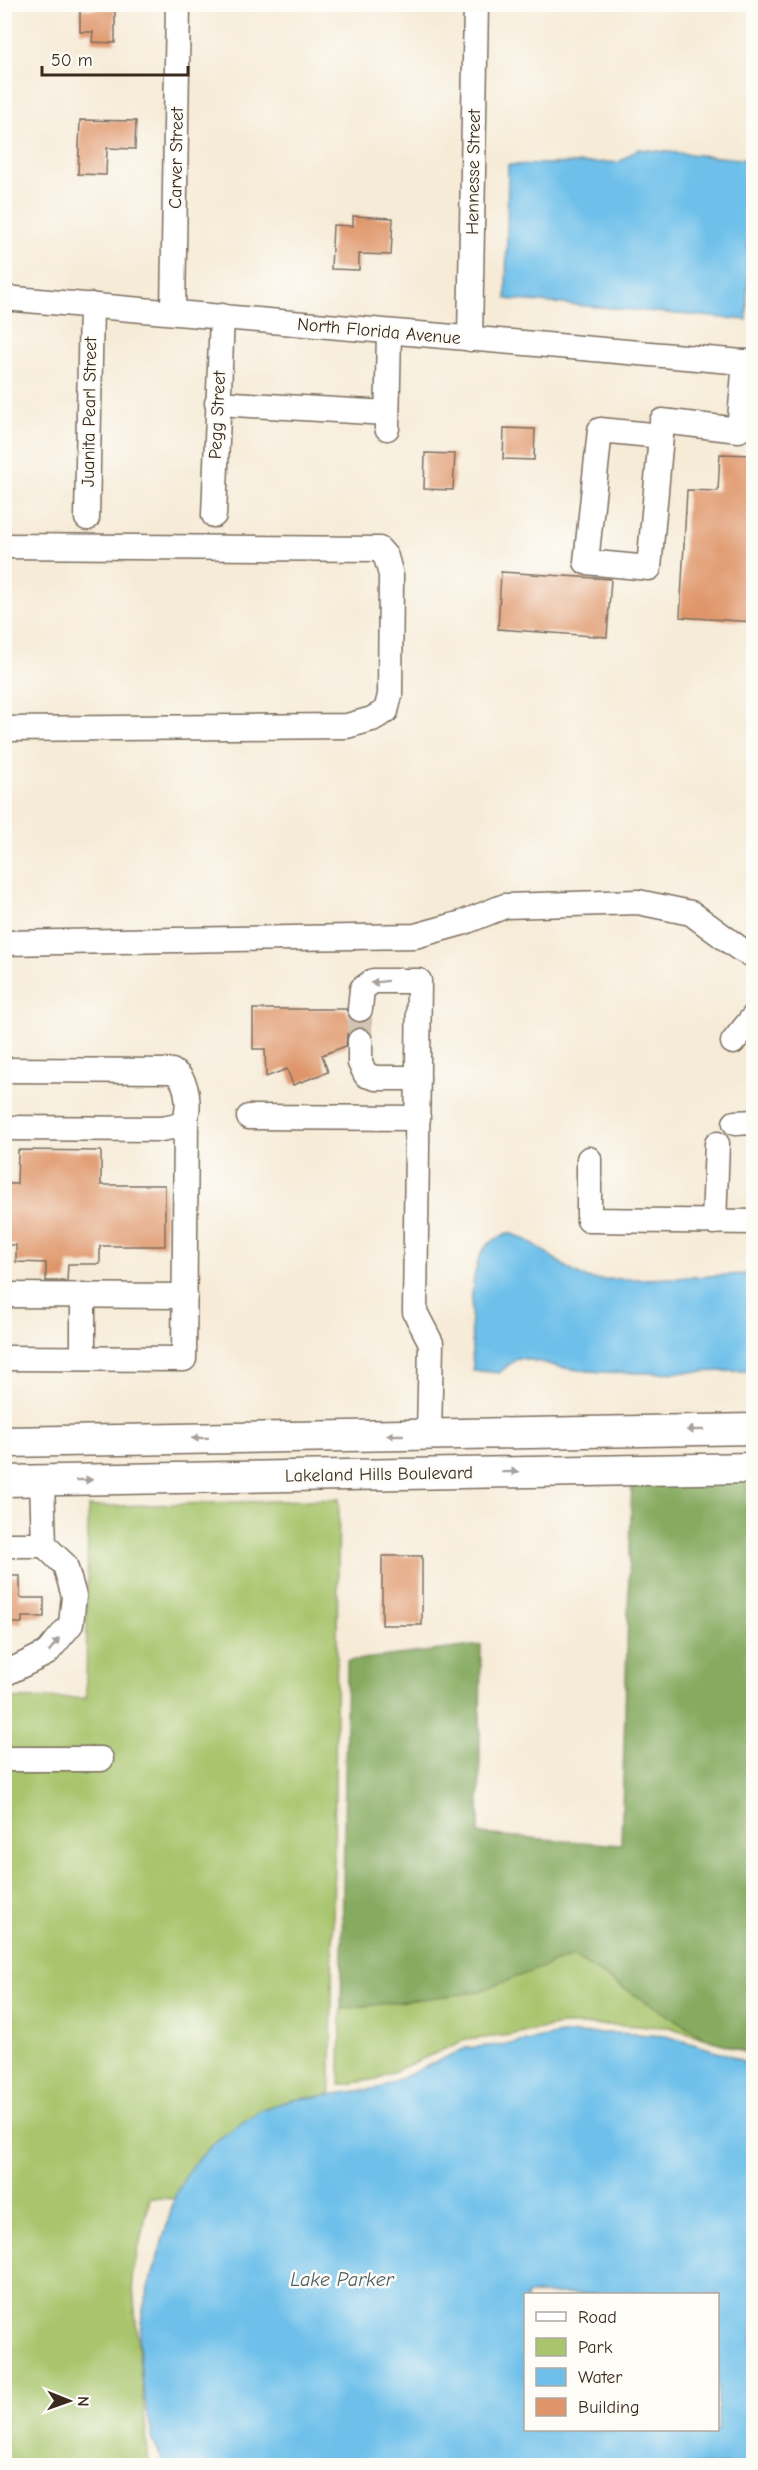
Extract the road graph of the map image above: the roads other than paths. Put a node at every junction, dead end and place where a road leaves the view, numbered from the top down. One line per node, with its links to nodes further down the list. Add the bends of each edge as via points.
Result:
1 (178, 4): 5 (street, Carver Street)
2 (476, 4): 8 (street, Hennesse Street)
3 (4, 298): 4 (street, North Florida Avenue)
4 (91, 305): 5 (street, North Florida Avenue); 13 (street, Juanita Pearl Street)
5 (173, 311): 6 (street, North Florida Avenue)
6 (222, 316): 7 (street, North Florida Avenue); 10 (street, Pegg Street)
7 (389, 332): 8 (street, North Florida Avenue); 10 (street, via 387,420)
8 (470, 339): 9 (street, North Florida Avenue)
9 (749, 362): 11 (street, via 739,430 662,421)
10 (217, 403): 12 (street, Pegg Street)
11 (661, 436): 11 (street, via 649,568 586,562 600,430)
12 (214, 515)
13 (87, 518)
14 (4, 546): 15 (street, via 379,549 386,557 391,587 390,694 386,711 372,719 347,726)
15 (4, 729)
16 (4, 944): 17 (street, via 415,936 505,906 638,902 691,914)
17 (753, 956)
18 (360, 1009): 23 (street, one-way to 18, via 419,981 373,981 362,989)
19 (753, 1016): 21 (street)
20 (360, 1041): 23 (street, via 360,1063 366,1075)
21 (733, 1042)
22 (4, 1070): 25 (street, via 172,1071 185,1087)
23 (418, 1078): 26 (street)
24 (249, 1117): 26 (street)
25 (186, 1118): 27 (street, via 179,1125 161,1130); 34 (street)
26 (418, 1118): 38 (street, via 415,1312 431,1343)
27 (4, 1128)
28 (717, 1144): 30 (street)
29 (589, 1159): 30 (street, via 589,1220)
30 (714, 1222): 31 (street)
31 (753, 1222)
32 (4, 1295): 33 (street)
33 (82, 1295): 34 (street); 36 (street)
34 (185, 1296): 36 (street, via 184,1359)
35 (4, 1358): 36 (street)
36 (83, 1359)
37 (753, 1429): 38 (main road, one-way to 38)
38 (429, 1435): 39 (main road, one-way to 39)
39 (4, 1442)
40 (753, 1454): 42 (main road, via 633,1454)
41 (753, 1468): 42 (main road, Lakeland Hills Boulevard)
42 (573, 1471): 44 (main road, Lakeland Hills Boulevard, one-way to 42)
43 (4, 1481): 44 (main road, Lakeland Hills Boulevard)
44 (42, 1481): 46 (street)
45 (4, 1545): 46 (street)
46 (44, 1545): 47 (street, one-way to 46, via 47,1653 71,1624 74,1596 64,1565)
47 (4, 1674)
48 (4, 1759): 49 (street)
49 (101, 1759)

